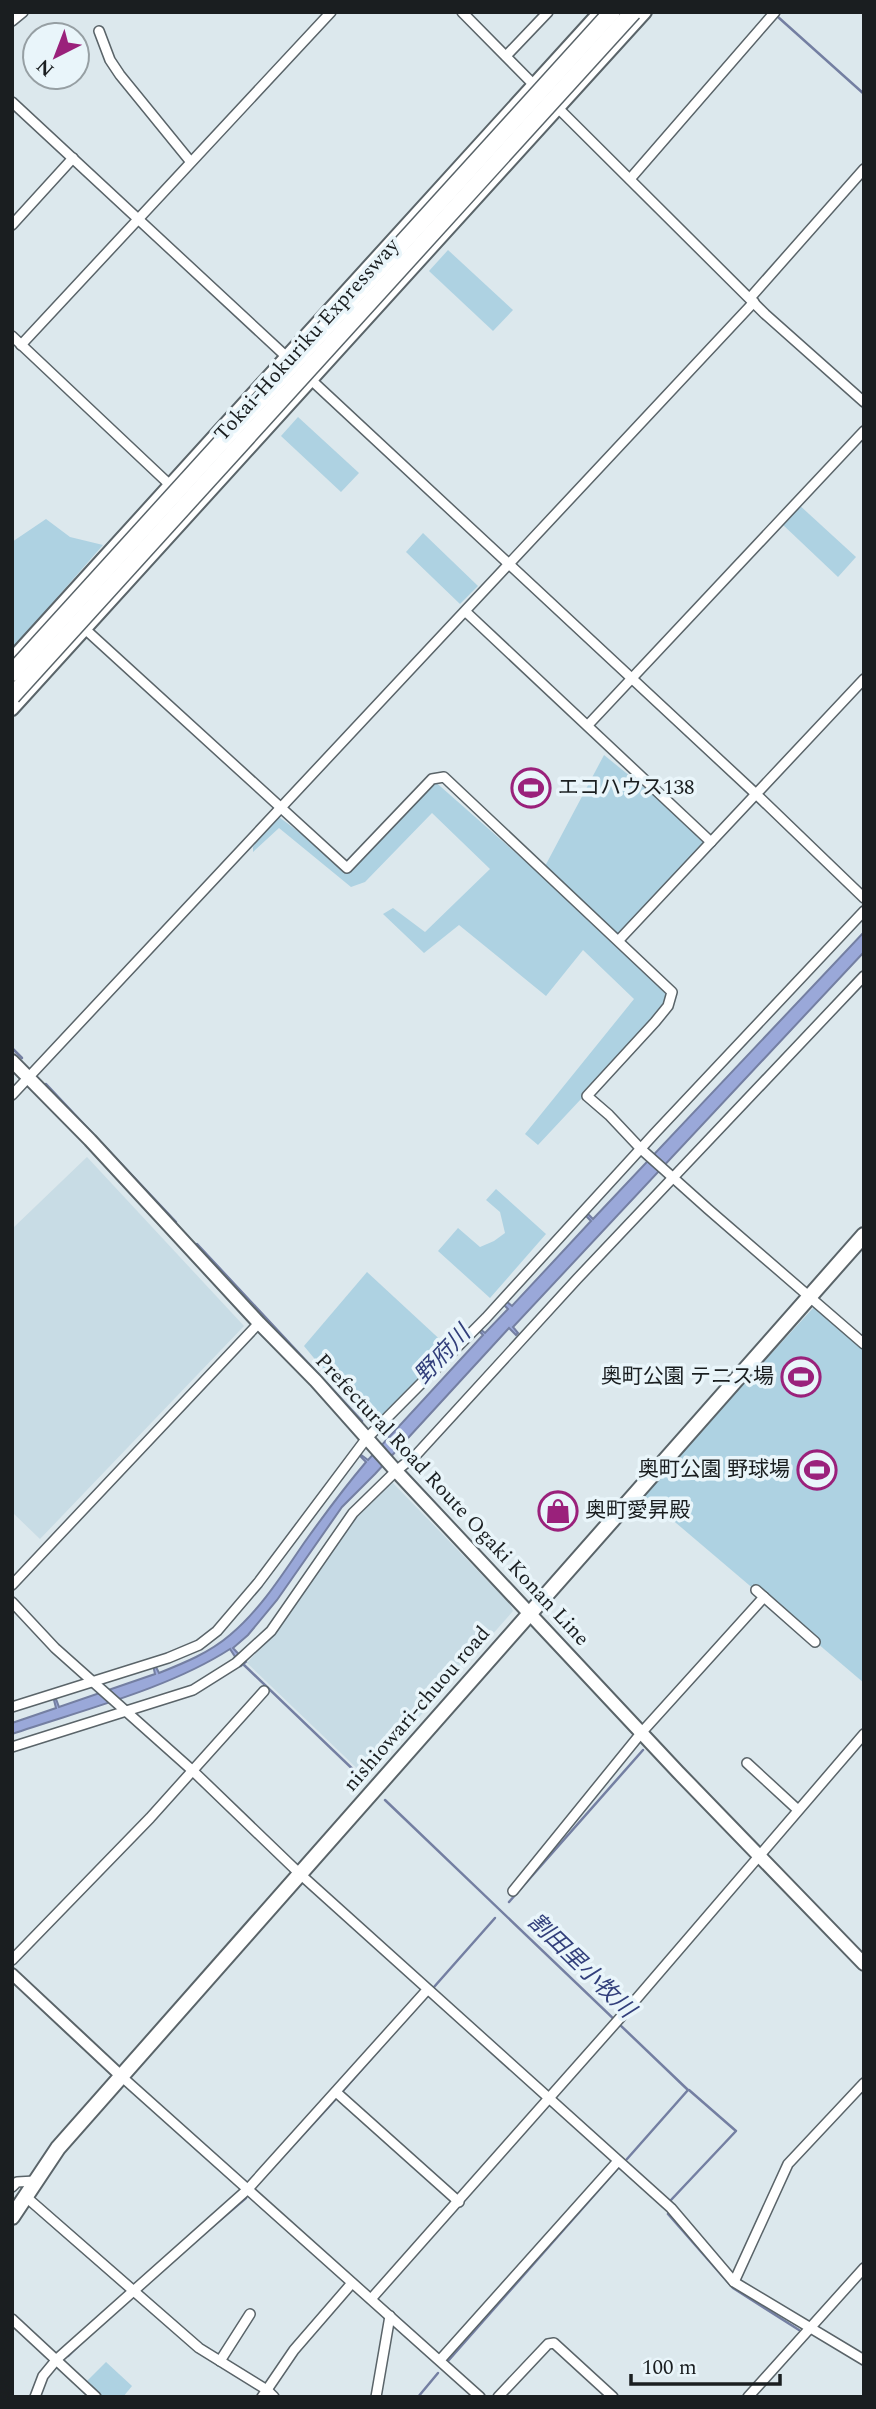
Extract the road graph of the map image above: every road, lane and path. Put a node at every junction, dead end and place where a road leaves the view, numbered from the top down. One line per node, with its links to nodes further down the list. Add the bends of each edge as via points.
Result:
1 (331, 12): 15 (street)
2 (462, 12): 10 (street)
3 (548, 12): 10 (street)
4 (600, 12): 11 (main road)
5 (612, 12): 32 (highway, Tokai-Hokuriku Expressway, bridge)
6 (634, 12): 35 (highway, Tokai-Hokuriku Expressway, bridge)
7 (645, 12): 13 (main road)
8 (775, 12): 17 (street)
9 (99, 31): 15 (street, via 120,75)
10 (506, 56): 11 (street)
11 (534, 85): 13 (street); 23 (main road)
12 (13, 104): 14 (street)
13 (557, 108): 17 (street); 24 (main road)
14 (72, 158): 18 (street); 19 (street)
15 (190, 162): 18 (street)
16 (864, 169): 20 (street)
17 (630, 179): 20 (street)
18 (137, 218): 22 (street); 23 (street)
19 (12, 225)
20 (752, 300): 25 (street); 28 (street)
21 (12, 336): 22 (street)
22 (22, 345): 27 (street)
23 (287, 357): 24 (street); 27 (main road)
24 (311, 380): 28 (street); 30 (main road)
25 (864, 402)
26 (864, 431): 34 (street)
27 (170, 485): 31 (main road)
28 (509, 564): 29 (street); 34 (street)
29 (466, 612): 37 (street); 39 (street)
30 (85, 629): 36 (main road); 39 (street)
31 (12, 659)
32 (12, 673)
33 (864, 679): 38 (street)
34 (632, 680): 37 (street); 38 (street)
35 (12, 696)
36 (12, 709)
37 (588, 725): 40 (street)
38 (756, 794): 40 (street); 41 (street)
39 (281, 808): 43 (street, via 347,868 432,779 444,777); 46 (street)
40 (710, 842): 43 (street)
41 (864, 898)
42 (864, 911): 48 (street)
43 (619, 940): 48 (street, via 672,992 662,1014 587,1096)
44 (864, 976): 49 (street)
45 (12, 1061): 46 (main road, Prefectural Road Route Ogaki Konan Line)
46 (28, 1078): 47 (street); 52 (main road, Prefectural Road Route Ogaki Konan Line)
47 (12, 1095)
48 (641, 1149): 49 (street); 54 (street, via 486,1318)
49 (673, 1178): 51 (street); 55 (street, via 417,1454)
50 (864, 1235): 51 (main road, nishiowari-chuou road)
51 (810, 1295): 53 (street); 58 (main road, nishiowari-chuou road)
52 (258, 1323): 54 (main road, Prefectural Road Route Ogaki Konan Line); 56 (street)
53 (864, 1344)
54 (366, 1439): 55 (main road, Prefectural Road Route Ogaki Konan Line); 60 (street, via 217,1631 180,1654)
55 (396, 1471): 58 (main road, Prefectural Road Route Ogaki Konan Line); 63 (street, via 354,1513 271,1631 239,1660 193,1690)
56 (12, 1585)
57 (12, 1602): 60 (street)
58 (529, 1612): 64 (main road, Prefectural Road Route Ogaki Konan Line); 71 (main road, nishiowari-chuou road)
59 (815, 1642): 64 (street, via 760,1593)
60 (92, 1682): 62 (street); 63 (street)
61 (264, 1691): 68 (street)
62 (12, 1706)
63 (126, 1712): 66 (street); 68 (street)
64 (642, 1731): 70 (main road, Prefectural Road Route Ogaki Konan Line); 72 (street)
65 (864, 1734): 69 (street)
66 (12, 1747)
67 (747, 1763): 69 (street)
68 (194, 1771): 71 (street); 73 (street)
69 (798, 1810): 70 (street)
70 (759, 1857): 74 (main road, Prefectural Road Route Ogaki Konan Line); 80 (street)
71 (300, 1874): 76 (street); 77 (main road, nishiowari-chuou road)
72 (513, 1891)
73 (12, 1960)
74 (864, 1964)
75 (12, 1975): 77 (street)
76 (427, 1990): 79 (street); 80 (street)
77 (121, 2076): 82 (main road, nishiowari-chuou road); 84 (street)
78 (864, 2083): 89 (street, via 788,2164)
79 (336, 2092): 84 (street); 86 (street)
80 (549, 2097): 81 (street); 86 (street)
81 (618, 2161): 89 (street, via 671,2208); 98 (street)
82 (35, 2181): 83 (street, via 17,2182); 85 (main road, nishiowari-chuou road)
83 (12, 2187)
84 (248, 2189): 90 (street); 91 (street)
85 (25, 2196): 87 (main road, nishiowari-chuou road); 91 (street)
86 (459, 2202): 92 (street)
87 (12, 2217)
88 (864, 2268): 96 (street)
89 (734, 2282): 96 (street)
90 (352, 2283): 92 (street); 101 (street, via 294,2350)
91 (132, 2291): 97 (street); 100 (street)
92 (370, 2299): 94 (street)
93 (250, 2314): 100 (street)
94 (390, 2316): 98 (street); 105 (street)
95 (12, 2319): 97 (street)
96 (809, 2329): 99 (street); 102 (street)
97 (57, 2359): 103 (street, via 43,2376); 104 (street)
98 (440, 2360): 106 (street)
99 (864, 2360)
100 (220, 2361): 101 (street)
101 (268, 2395)
102 (754, 2395)
103 (35, 2397)
104 (96, 2397)
105 (376, 2397)
106 (480, 2397)
107 (498, 2397): 108 (street, via 554,2343)
108 (613, 2397)

